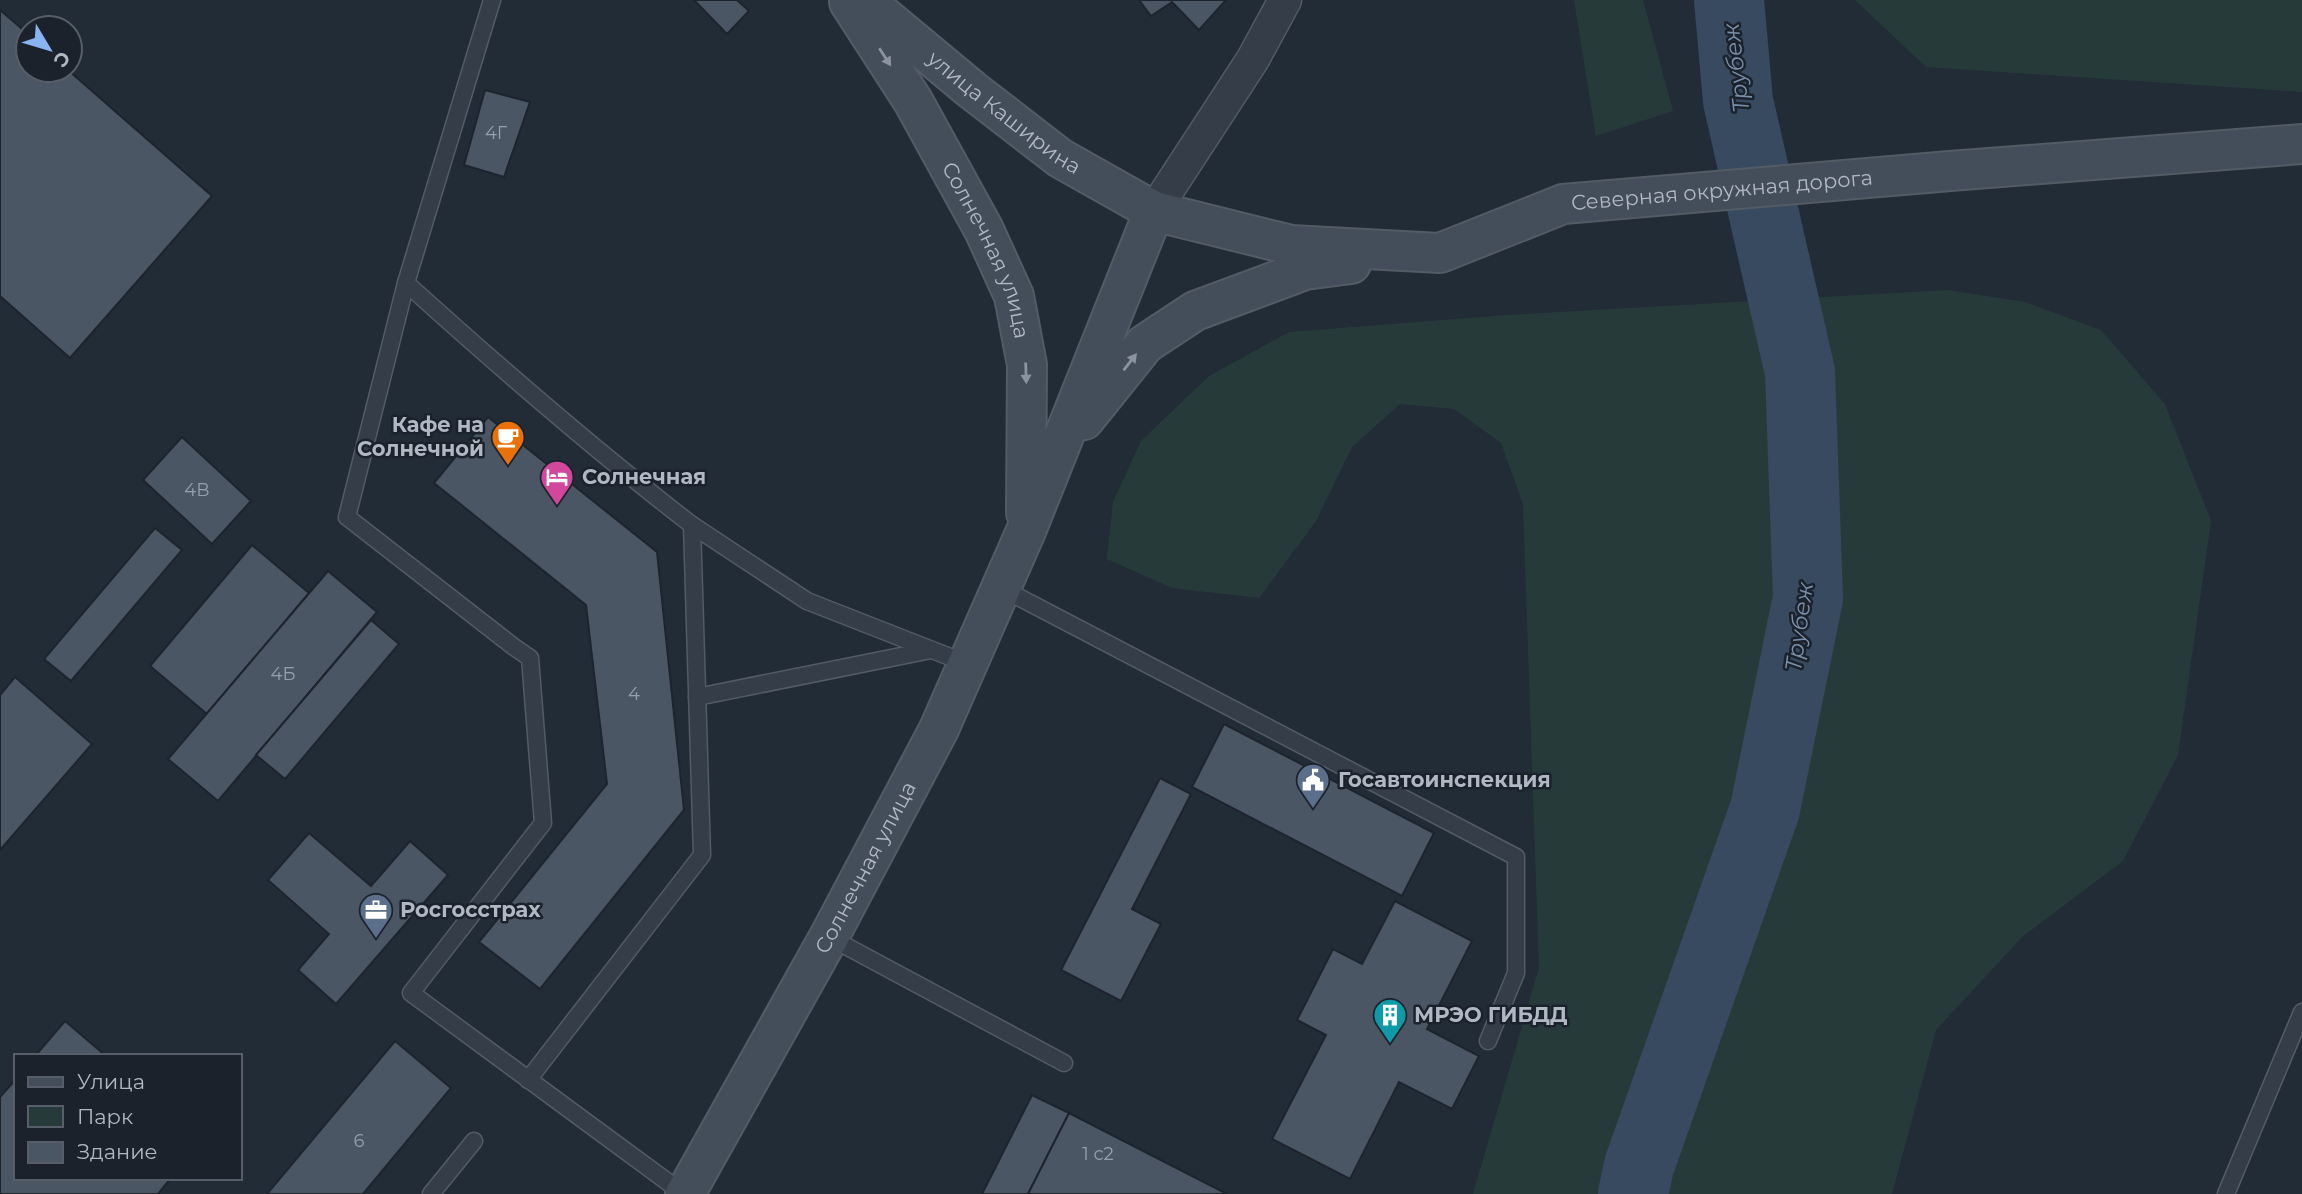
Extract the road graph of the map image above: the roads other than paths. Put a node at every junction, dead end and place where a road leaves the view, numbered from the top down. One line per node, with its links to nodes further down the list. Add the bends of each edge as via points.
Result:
1 (492, 0): 8 (lane)
2 (847, 0): 11 (main road, Солнечная улица, one-way to 11, via 914,101 1014,296 1027,365)
3 (864, 0): 6 (main road, улица Каширина, via 1060,158)
4 (1285, 0): 6 (street, via 1253,59)
5 (2301, 148): 7 (main road, Северная окружная дорога, via 1950,171 1563,204)
6 (1154, 211): 7 (main road, Северная окружная дорога, via 1291,245); 9 (main road, Солнечная улица)
7 (1440, 253): 9 (main road, one-way to 7, via 1144,344 1195,311 1306,270)
8 (406, 284): 10 (lane, via 539,401); 20 (lane, via 347,517 530,658 543,824 411,993)
9 (1057, 454): 11 (main road, Солнечная улица)
10 (692, 525): 13 (lane, via 807,601); 15 (lane)
11 (1026, 531): 12 (main road, Солнечная улица)
12 (1001, 587): 14 (main road, Солнечная улица); 18 (lane, via 1516,857 1516,973)
13 (931, 650): 14 (lane); 15 (lane)
14 (968, 664): 16 (main road, Солнечная улица, via 939,729)
15 (697, 697): 20 (lane, via 702,855)
16 (829, 937): 19 (lane); 23 (main road, Солнечная улица)
17 (2302, 1012): 24 (lane)
18 (1488, 1041)
19 (1064, 1063)
20 (528, 1080): 23 (lane)
21 (474, 1141): 22 (lane)
22 (431, 1194)
23 (684, 1194)
24 (2226, 1194)

